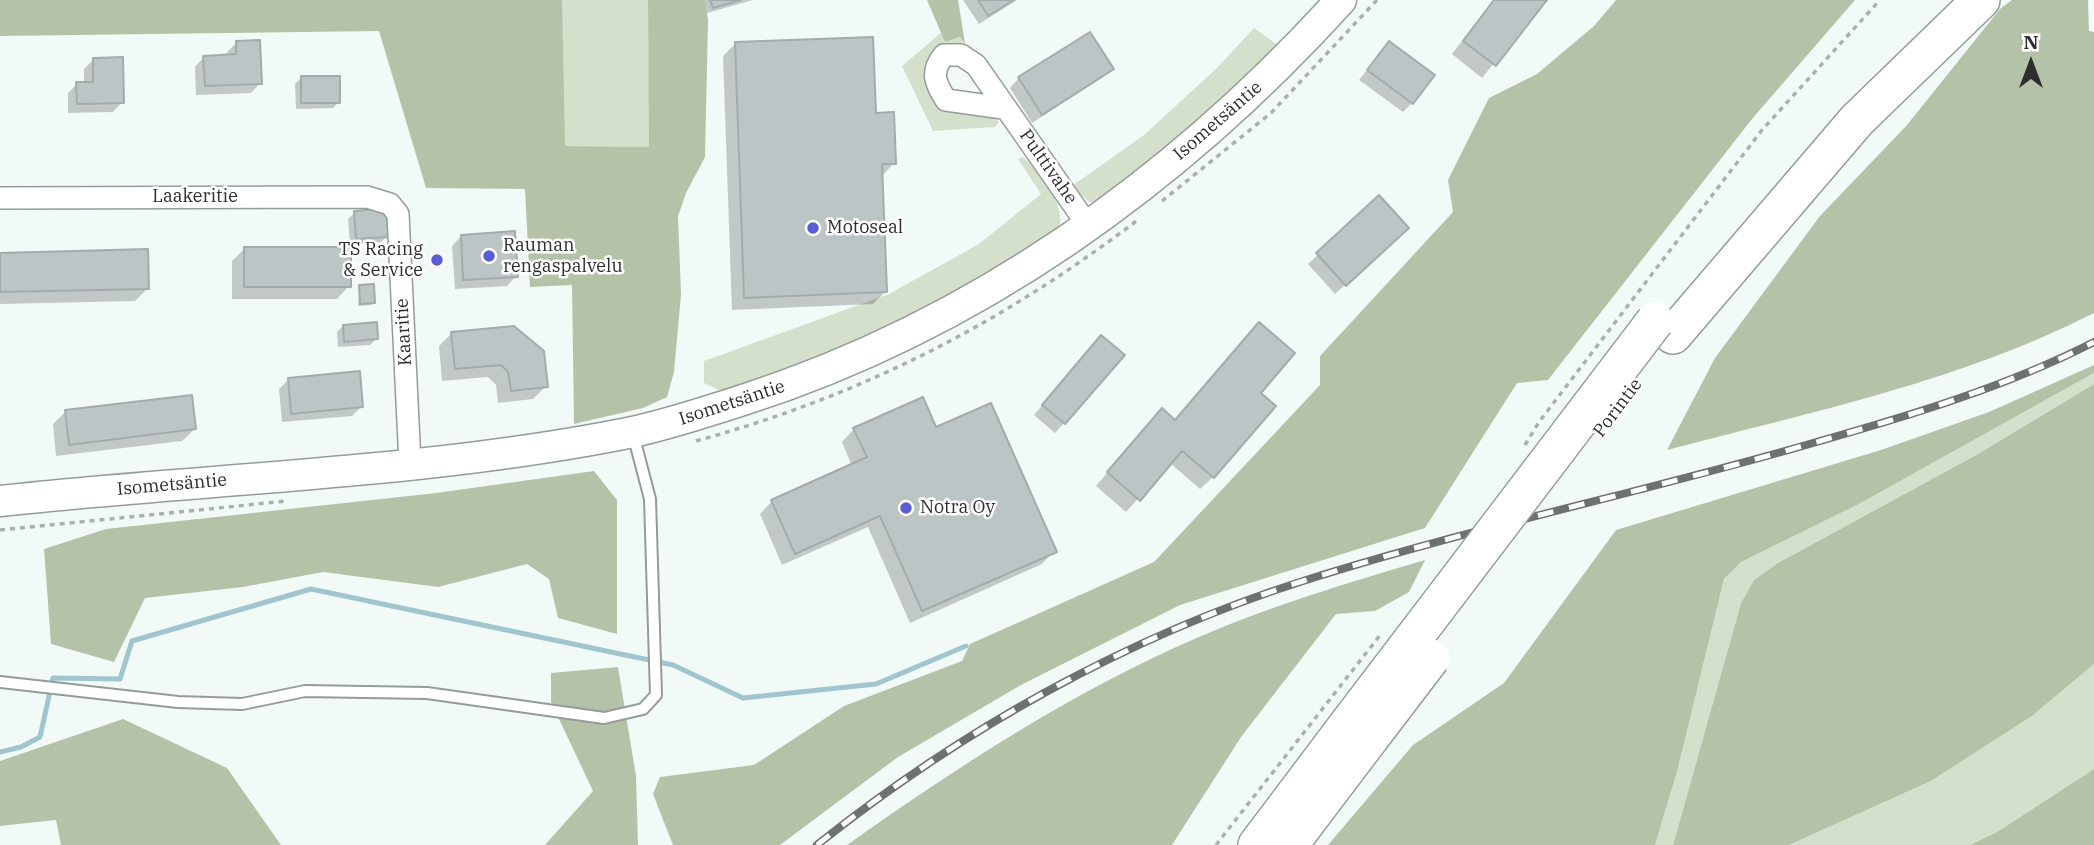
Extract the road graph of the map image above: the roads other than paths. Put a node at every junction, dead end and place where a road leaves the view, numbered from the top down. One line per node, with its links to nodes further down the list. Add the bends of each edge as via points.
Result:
1 (1341, 0): 7 (main road, Isometsäntie, via 1284,63)
2 (1946, 0): 8 (highway, Porintie, via 1792,157)
3 (1981, 0): 8 (highway, Porintie, via 1857,120)
4 (1003, 108): 7 (street, Pulttivahe)
5 (0, 198): 6 (street, Laakeritie, via 367,197)
6 (390, 204): 10 (street, Kaaritie, via 398,214)
7 (1089, 227): 9 (main road, Isometsäntie, via 981,297 909,334 784,387)
8 (1664, 328): 13 (highway, Porintie, bridge)
9 (632, 432): 10 (main road, Isometsäntie, via 539,449); 12 (lane, via 650,499 657,662 656,695 643,709 604,718 427,693 318,691 243,704 178,702)
10 (410, 464): 11 (main road, Isometsäntie)
11 (0, 501)
12 (0, 682)
13 (1360, 730): 14 (highway, Porintie); 15 (highway, Porintie)
14 (1257, 845)
15 (1289, 845)

